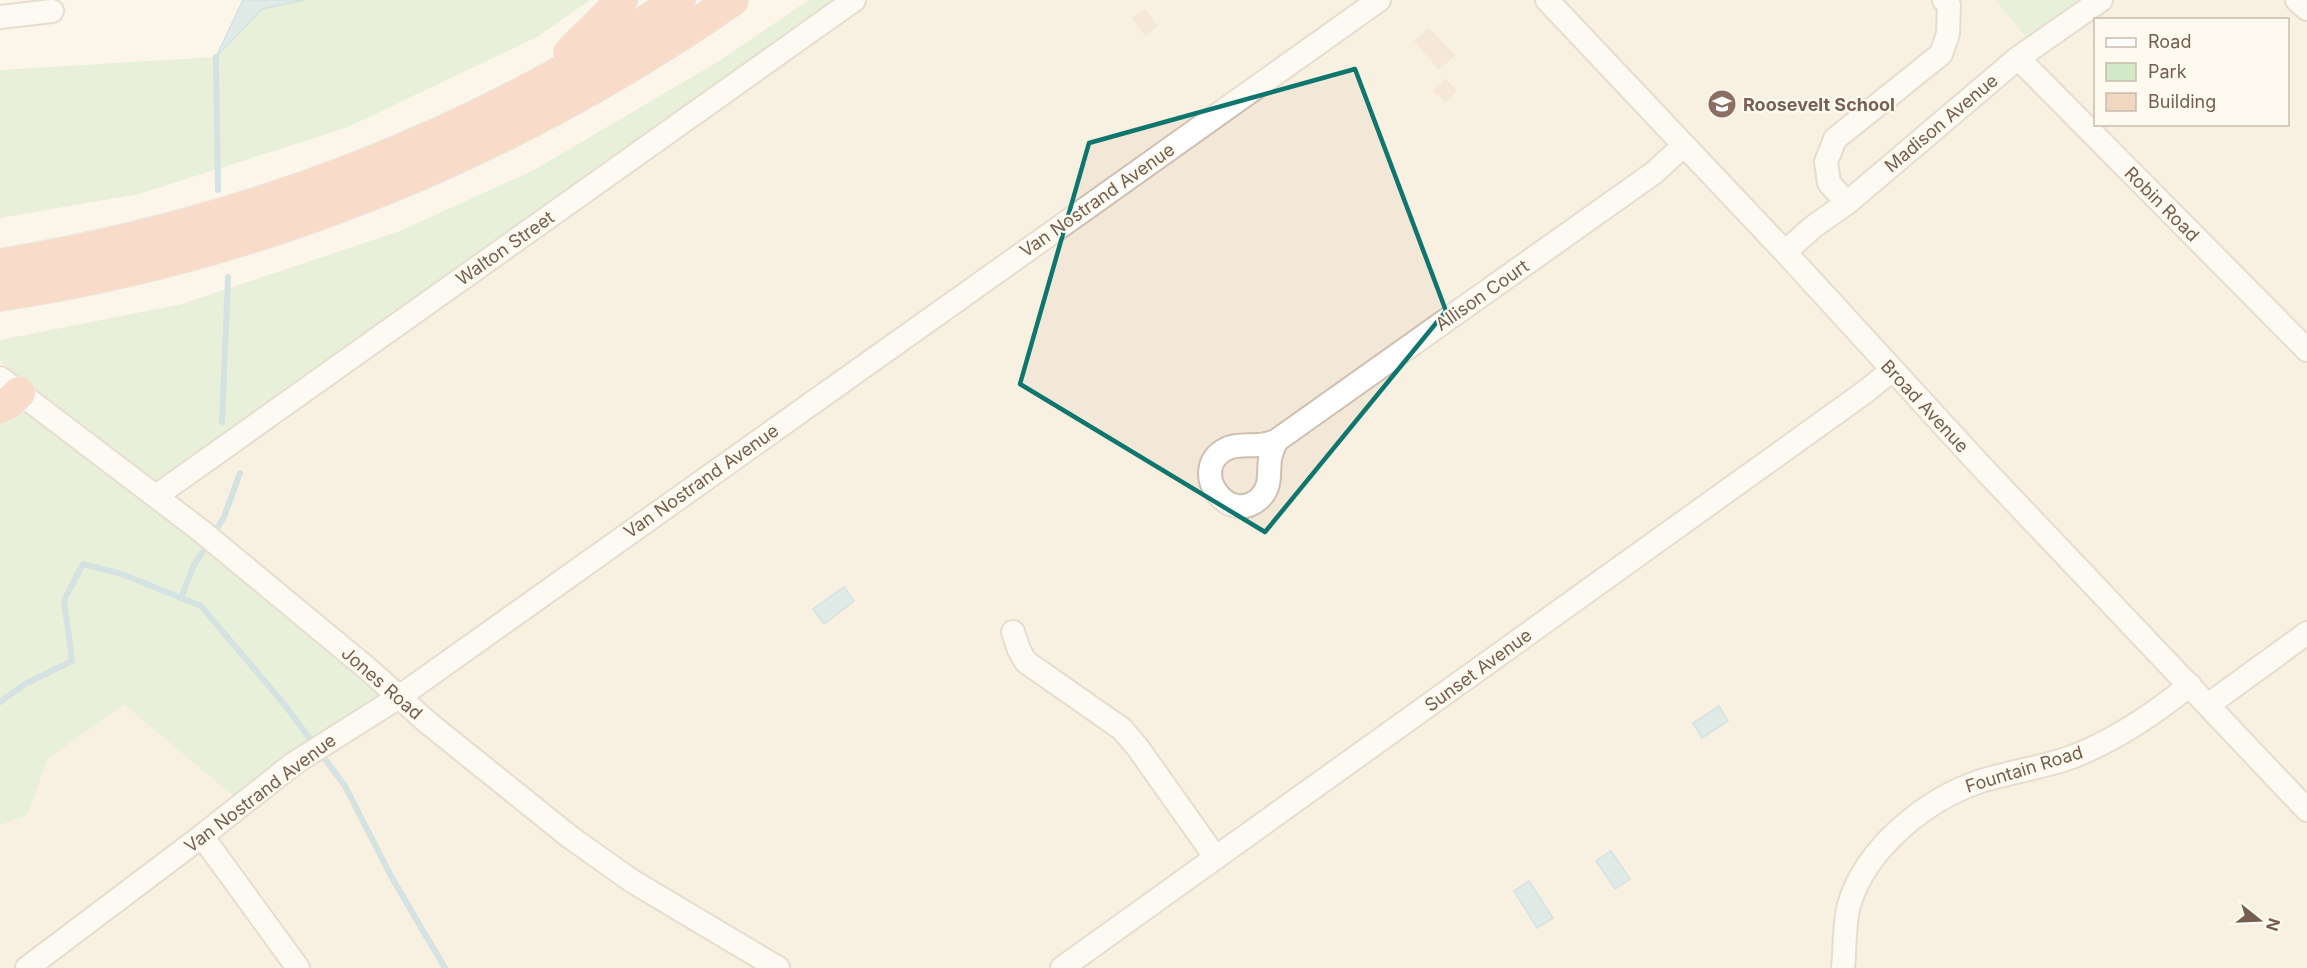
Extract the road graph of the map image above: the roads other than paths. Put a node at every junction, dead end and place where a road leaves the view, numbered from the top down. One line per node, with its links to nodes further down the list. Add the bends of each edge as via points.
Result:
1 (621, 0): 14 (highway)
2 (679, 0): 14 (highway)
3 (732, 0): 19 (highway, via 629,68 539,119 378,193 198,253 106,276)
4 (854, 0): 24 (street, Walton Street)
5 (1379, 0): 28 (street, Van Nostrand Avenue)
6 (1547, 0): 15 (street, Broad Avenue)
7 (1944, 0): 16 (street, via 1949,5 1948,34 1941,54 1835,138 1826,162 1829,183)
8 (2101, 0): 13 (street, Madison Avenue)
9 (2297, 0): 10 (street)
10 (2307, 9)
11 (52, 11): 12 (street)
12 (0, 17)
13 (2018, 58): 16 (street, Madison Avenue); 20 (street, Robin Road)
14 (547, 81): 18 (highway, via 394,154 296,192 161,233)
15 (1684, 145): 17 (street, Broad Avenue); 23 (street, Allison Court, via 1655,172)
16 (1847, 203): 17 (street, Madison Avenue)
17 (1785, 252): 21 (street, Broad Avenue)
18 (0, 265)
19 (0, 295)
20 (2307, 350)
21 (1892, 370): 27 (street, Broad Avenue); 32 (street, Sunset Avenue)
22 (6, 393): 24 (street, Jones Road)
23 (1276, 441)
24 (156, 496): 28 (street, Jones Road)
25 (1013, 632): 32 (street, via 1026,662 1122,729)
26 (2307, 633): 29 (street)
27 (2190, 685): 29 (street, Broad Avenue); 37 (street, Fountain Road, via 2163,707 2107,741 2070,758 1952,792 1925,808 1897,831 1861,879 1849,905)
28 (399, 697): 31 (street, Van Nostrand Avenue, via 306,755); 35 (street, Jones Road, via 570,837 632,881)
29 (2208, 705): 30 (street, Broad Avenue)
30 (2307, 810)
31 (202, 836): 33 (street, Van Nostrand Avenue); 34 (street)
32 (1216, 858): 36 (street, Sunset Avenue)
33 (27, 968)
34 (298, 968)
35 (778, 968)
36 (1062, 968)
37 (1843, 968)

